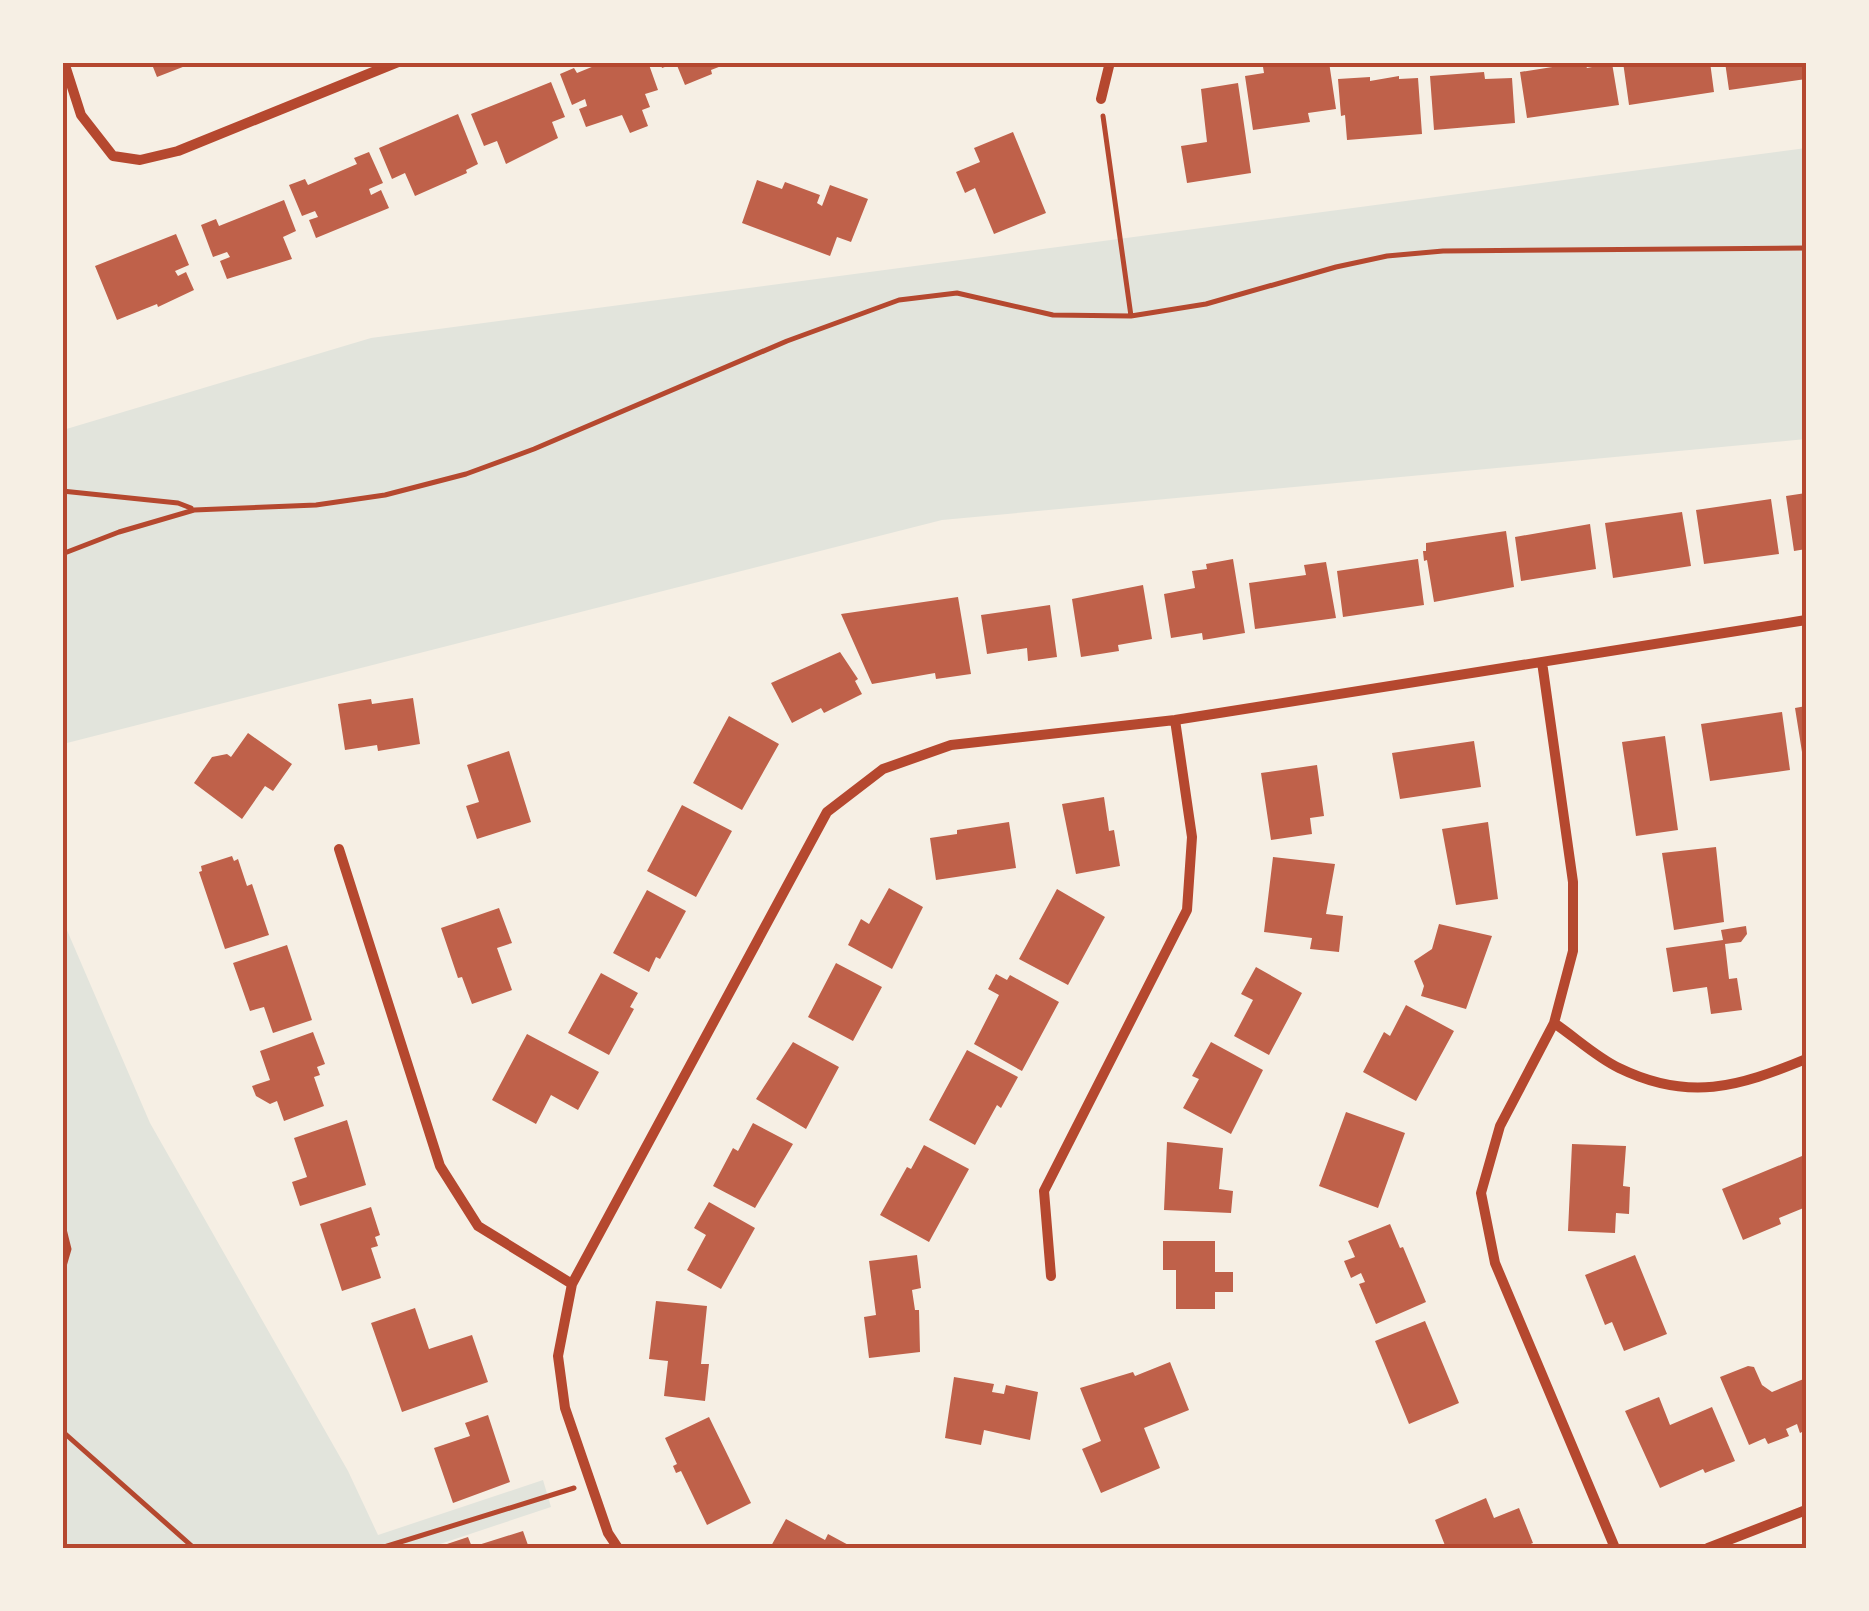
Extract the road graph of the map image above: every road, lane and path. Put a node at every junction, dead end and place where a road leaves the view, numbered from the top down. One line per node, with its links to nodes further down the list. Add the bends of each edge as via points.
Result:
1 (64, 62): 2 (street, via 81,115 113,156 140,160 178,151)
2 (398, 62)
3 (1110, 62): 4 (street)
4 (1100, 99): 6 (path)
5 (1806, 248): 6 (path, via 1387,256 1206,304)
6 (1131, 316): 8 (path, via 1054,315 957,293 899,300 466,474 316,505)
7 (62, 492): 8 (path)
8 (194, 510): 9 (path)
9 (62, 554)
10 (1806, 620): 11 (street)
11 (1542, 662): 12 (street); 14 (street, via 1573,882 1573,952)
12 (1175, 720): 18 (street, via 1192,837 1187,910 1044,1190); 19 (street, via 951,745 884,768 827,812)
13 (339, 849): 19 (street, via 440,1166 478,1226)
14 (1554, 1023): 15 (street, via 1618,1068 1684,1090 1754,1081); 26 (street, via 1500,1126 1481,1192 1495,1263)
15 (1806, 1059)
16 (62, 1221): 17 (path, via 69,1248)
17 (62, 1274)
18 (1051, 1276)
19 (572, 1284): 21 (street, via 558,1356 564,1408)
20 (62, 1431): 23 (path)
21 (589, 1484): 24 (path); 25 (street)
22 (1806, 1510): 27 (street)
23 (194, 1548)
24 (381, 1548)
25 (618, 1548)
26 (1615, 1548)
27 (1708, 1548)

